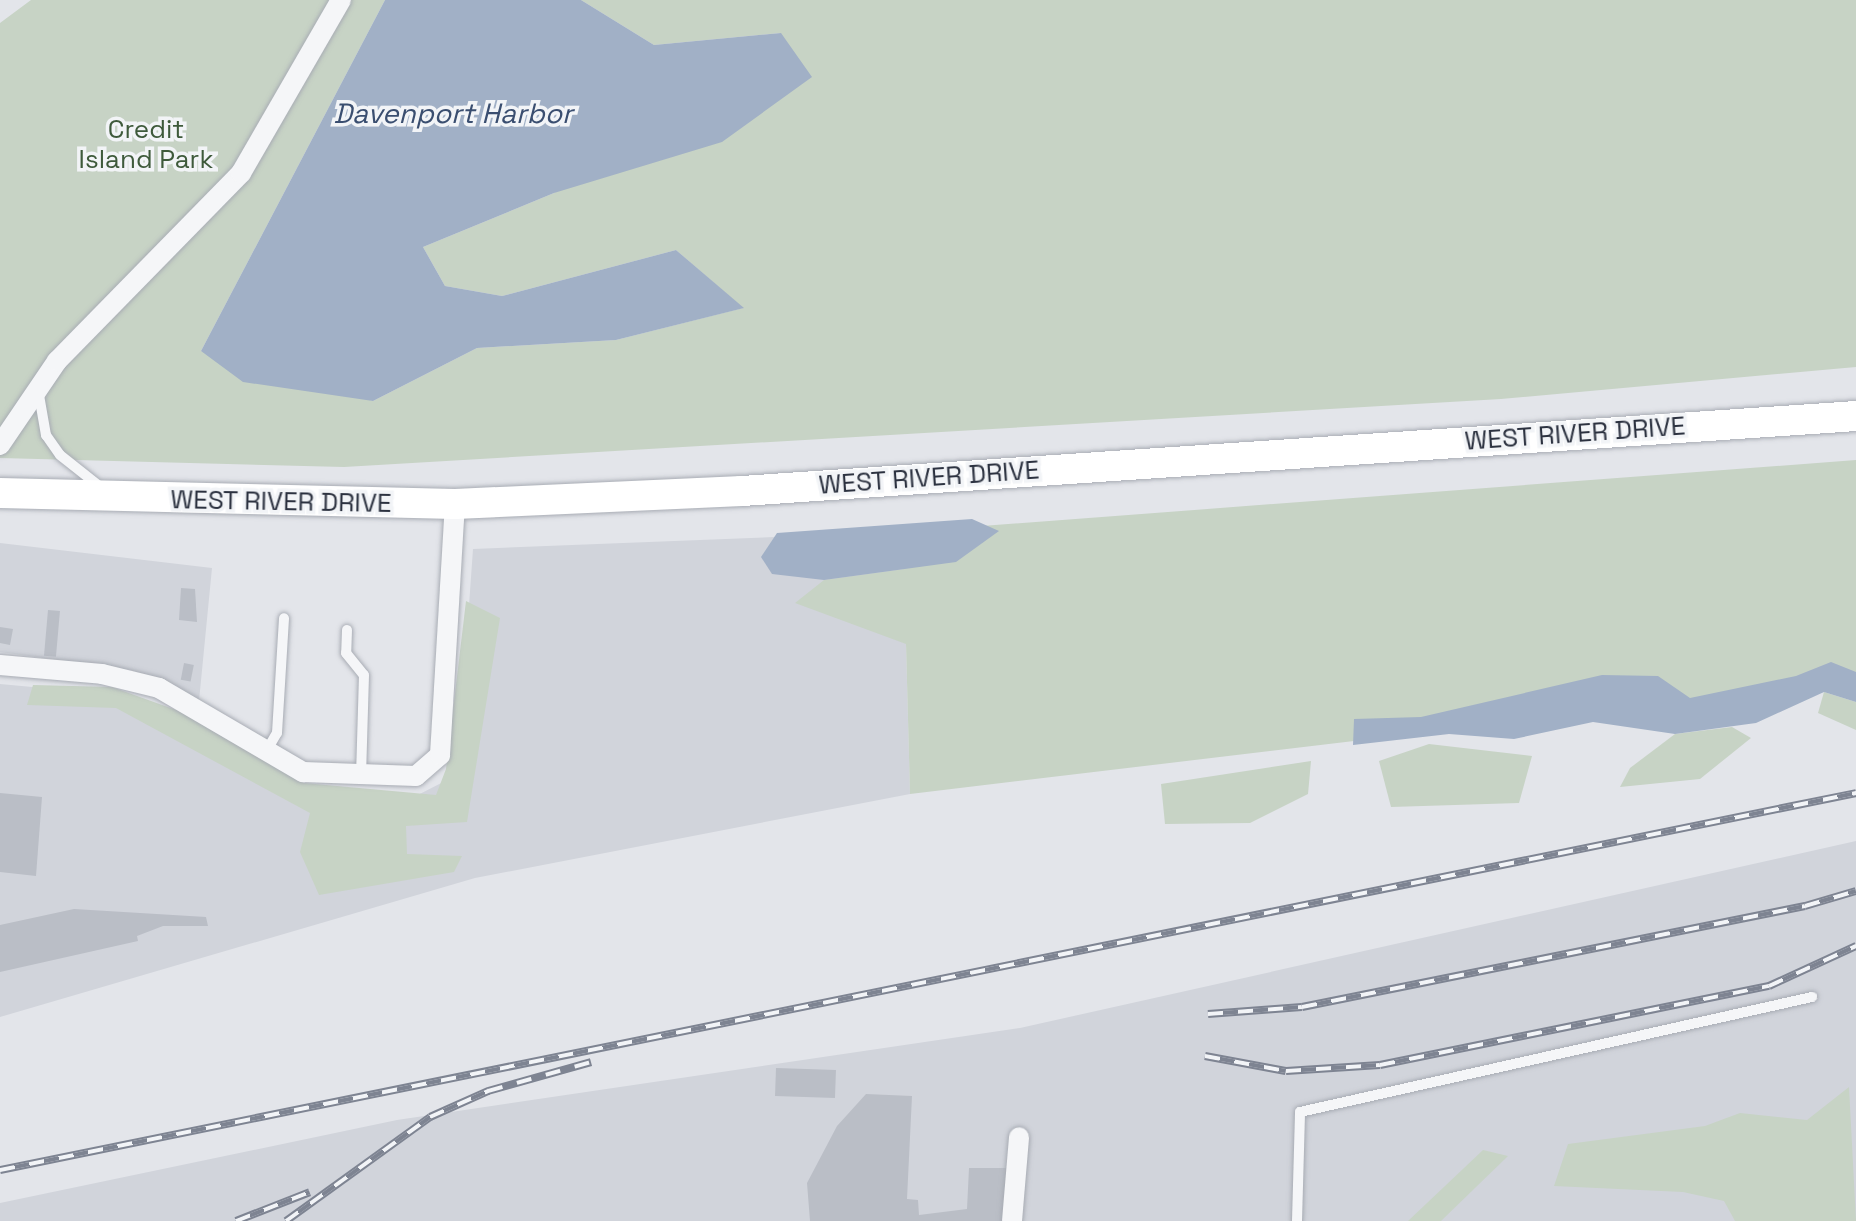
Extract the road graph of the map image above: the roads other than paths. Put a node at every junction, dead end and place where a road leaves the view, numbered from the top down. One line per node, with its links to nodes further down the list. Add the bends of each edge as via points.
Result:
1 (341, 0): 2 (street, via 241,173 86,328)
2 (42, 381): 4 (street); 6 (lane, via 37,409 46,435 60,455)
3 (1856, 416): 7 (main road, WEST RIVER DRIVE, via 742,491)
4 (0, 445)
5 (0, 493): 6 (main road, WEST RIVER DRIVE)
6 (116, 500): 7 (main road, WEST RIVER DRIVE)
7 (455, 504): 12 (street, via 440,755 416,776)
8 (284, 618): 11 (lane, via 277,733)
9 (347, 630): 12 (lane, via 346,653 364,675)
10 (0, 665): 11 (street, via 102,674 159,688)
11 (267, 750): 12 (street, via 303,772)
12 (361, 776)
13 (1812, 997): 16 (lane, via 1300,1112)
14 (1019, 1137): 15 (street)
15 (1012, 1221)
16 (1297, 1221)

